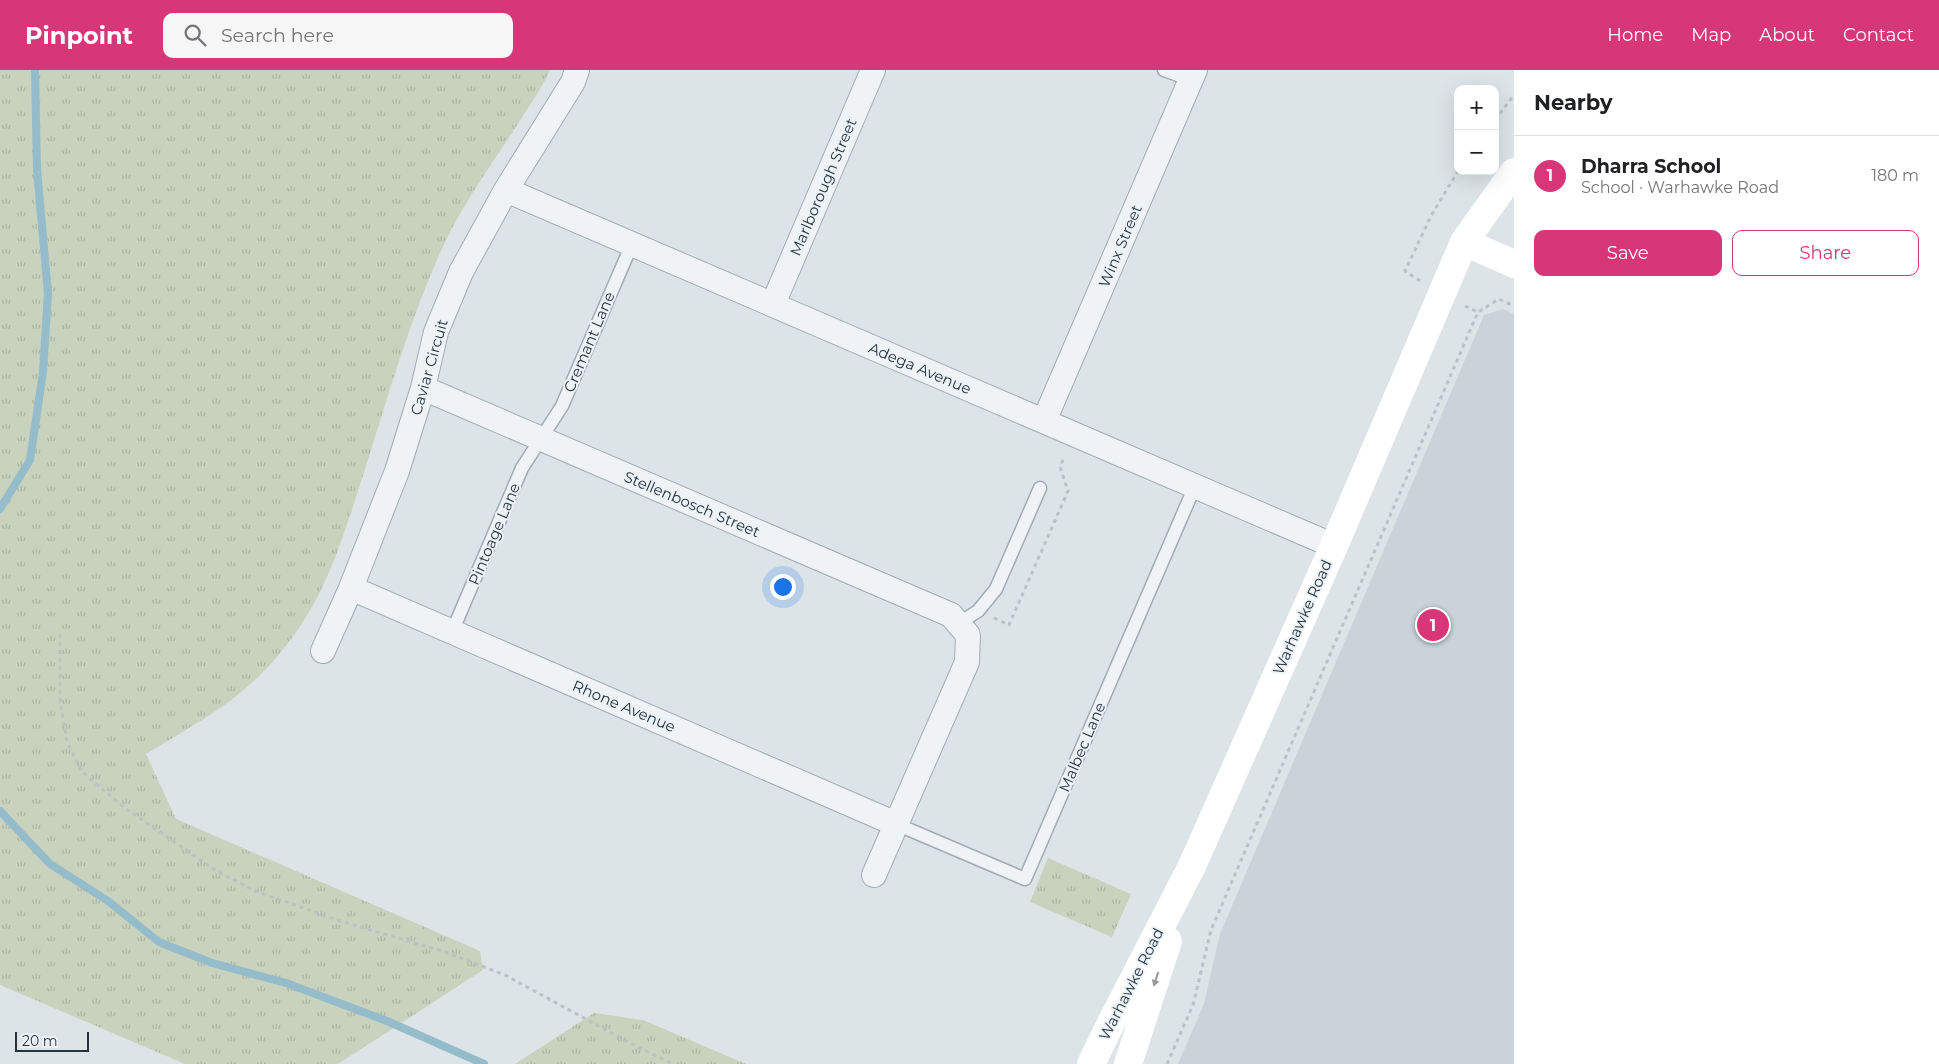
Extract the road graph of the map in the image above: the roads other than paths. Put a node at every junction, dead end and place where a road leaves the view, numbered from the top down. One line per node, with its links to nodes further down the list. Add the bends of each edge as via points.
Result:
1 (577, 70): 6 (street, Caviar Circuit, via 573,82)
2 (873, 70): 10 (street, Marlborough Street)
3 (1164, 70): 4 (lane)
4 (1193, 75): 12 (street, Winx Street)
5 (1514, 172): 7 (street, Warhawke Road)
6 (506, 190): 8 (street, Adega Avenue); 11 (street, Caviar Circuit, via 461,272 436,332)
7 (1464, 242): 9 (street); 16 (street, Warhawke Road)
8 (632, 244): 10 (street, Adega Avenue); 13 (lane, Cremant Lane, via 562,406)
9 (1514, 264)
10 (773, 304): 12 (street, Adega Avenue)
11 (423, 388): 13 (street, Stellenbosch Street); 17 (street, Caviar Circuit, via 397,472)
12 (1044, 421): 14 (street, Adega Avenue)
13 (541, 439): 18 (street, Stellenbosch Street, via 952,615); 19 (lane, Pintoage Lane, via 522,468)
14 (1195, 486): 16 (street, Adega Avenue); 21 (lane, Malbec Lane, via 1025,879)
15 (1040, 488): 18 (lane, via 996,589 978,611)
16 (1334, 546): 22 (street, Warhawke Road)
17 (352, 588): 19 (street, Rhone Avenue); 20 (street, Caviar Circuit)
18 (959, 624): 21 (street, via 968,634 967,662)
19 (452, 632): 21 (street, Rhone Avenue)
20 (324, 651)
21 (896, 824): 23 (street)
22 (1192, 866): 24 (street, Warhawke Road); 25 (street, one-way to 25)
23 (874, 875)
24 (1091, 1064)
25 (1128, 1064)

